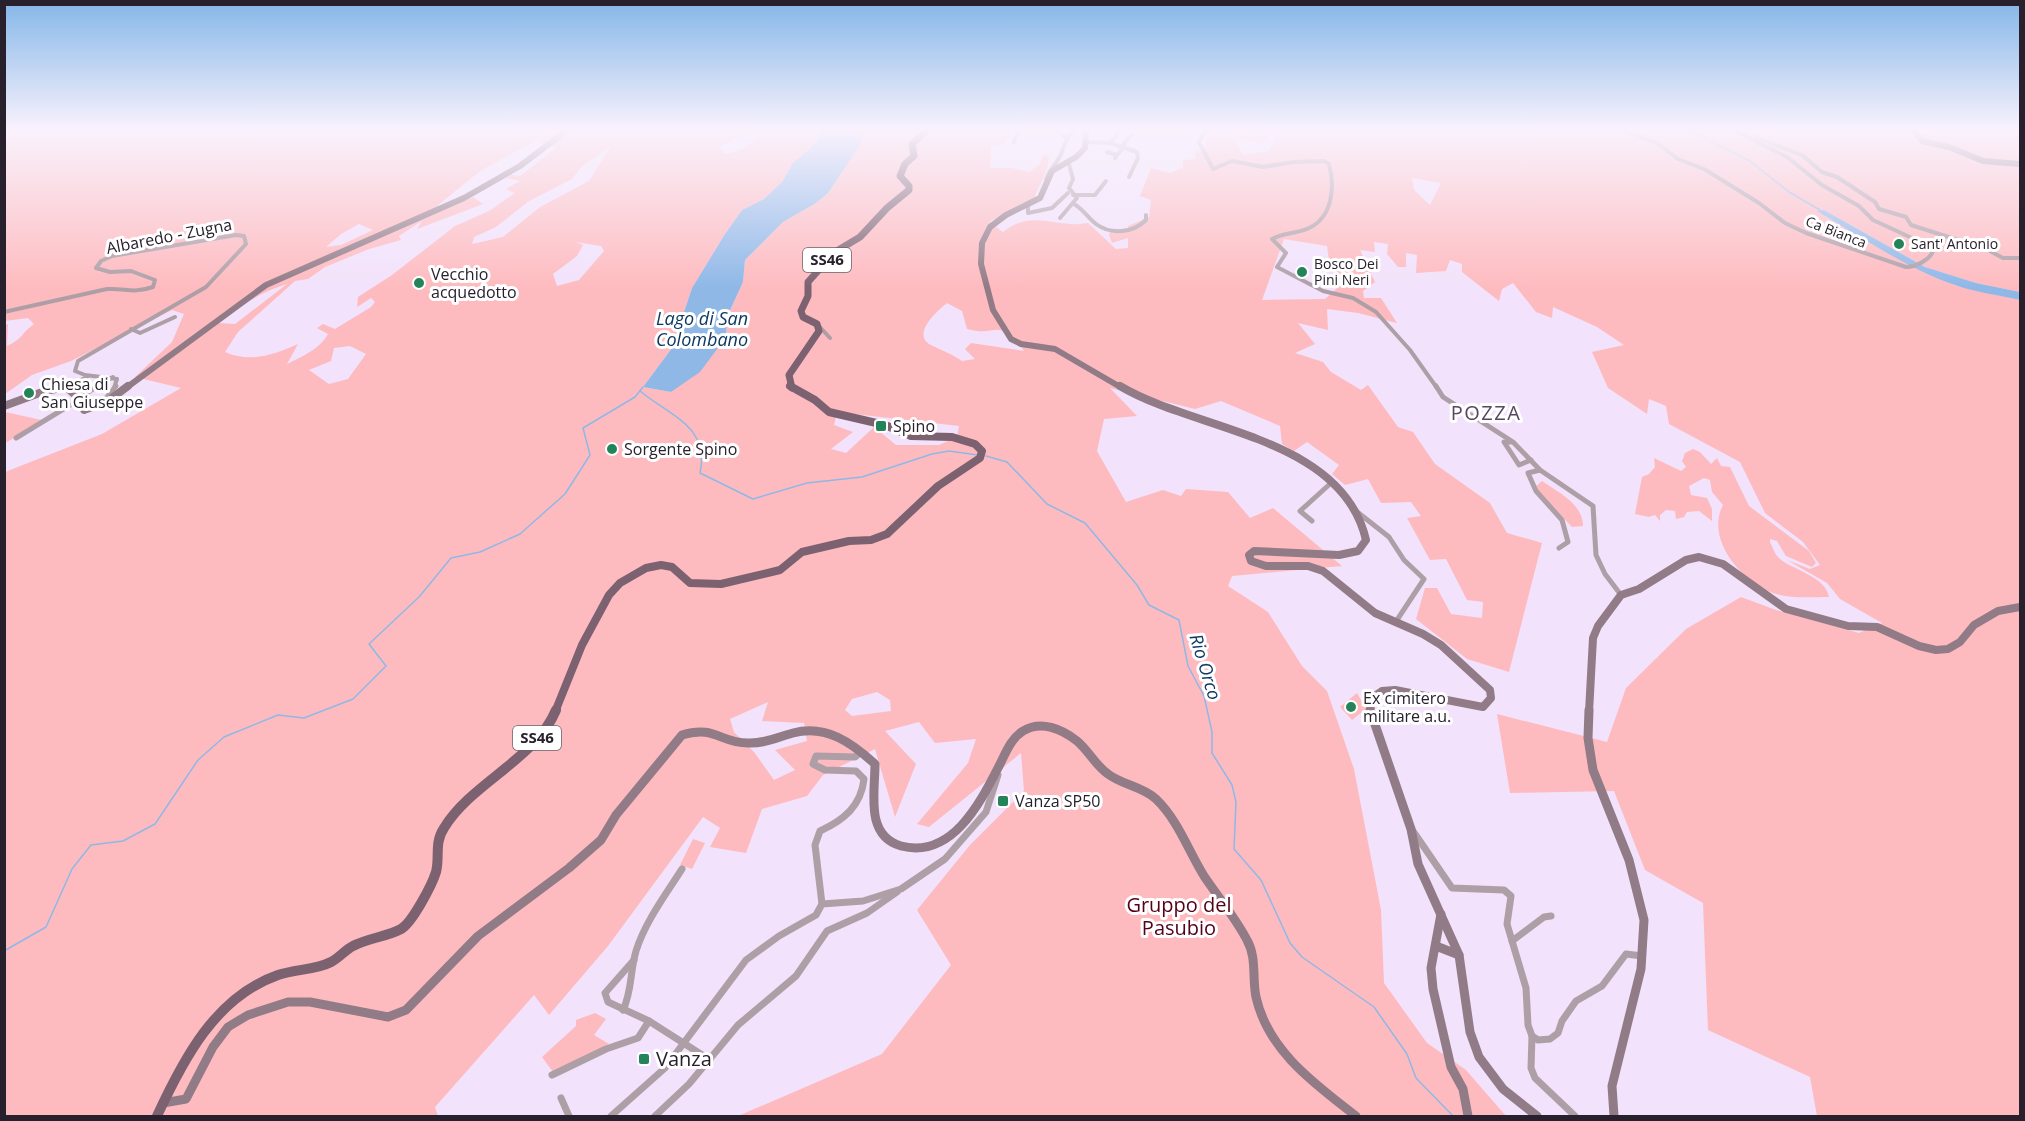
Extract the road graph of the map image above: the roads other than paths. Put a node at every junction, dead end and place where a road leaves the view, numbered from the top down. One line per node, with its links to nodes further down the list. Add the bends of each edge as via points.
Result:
1 (492, 183): 28 (street, via 266,285)
2 (907, 183): 21 (main road, SS46, via 909,190 860,237 835,252 808,282 801,311 803,317)
3 (1045, 183): 14 (street, via 1042,196)
4 (1071, 183): 10 (street)
5 (1104, 183): 12 (street, via 1095,195)
6 (1331, 183): 31 (street, via 1328,208 1317,223 1272,239 1286,253 1277,267 1323,291 1353,298 1376,312 1410,350 1443,397)
7 (1728, 183): 18 (street, Ca Bianca, via 1806,233)
8 (1820, 183): 18 (street, Ca Bianca, via 1859,206 1874,220 1927,244 1933,251 1931,256)
9 (1847, 183): 17 (street, via 1879,209 1906,217 1915,227 2003,258)
10 (1069, 188): 11 (street); 12 (street)
11 (1068, 193): 12 (street); 14 (street, via 1052,208 1028,213)
12 (1076, 195): 13 (street)
13 (1074, 204): 15 (street, via 1096,225 1119,231 1141,227); 16 (street)
14 (1028, 206): 34 (street, via 997,219 981,241 988,293 1011,338 1056,350 1155,404 1264,439)
15 (1146, 215)
16 (1060, 218)
17 (2020, 258)
18 (1912, 267)
19 (4, 312): 22 (street, Albaredo - Zugna, via 115,288 143,292 155,285 155,280 143,274 96,268 112,256 236,235 247,239 206,287)
20 (175, 317): 22 (street, via 140,333)
21 (817, 324): 23 (street); 62 (main road, SS46, via 819,331 789,375 790,387 829,412 885,425 911,436 952,437 975,444 981,455 938,486 887,534 871,540 802,552 780,570 721,584 690,583 672,567 661,565 646,568 620,584 609,595 582,645 551,722 507,768 461,804 441,832 436,871 412,919 402,929 353,946 330,963 278,975 248,990 205,1030 180,1066)
22 (131, 329): 25 (street, Albaredo - Zugna, via 78,361 75,371)
23 (830, 338)
24 (113, 376): 25 (street); 27 (street); 28 (street, via 118,382 106,398)
25 (87, 377): 26 (street)
26 (66, 387): 27 (street); 29 (street)
27 (80, 399): 28 (street, via 84,410); 30 (street)
28 (108, 401)
29 (4, 406)
30 (16, 438)
31 (1513, 442): 32 (street); 32 (street, via 1504,442 1519,465)
32 (1531, 460): 33 (street)
33 (1540, 470): 37 (street, via 1528,473 1569,533 1568,542); 38 (street, via 1593,506 1598,523 1595,552)
34 (1331, 483): 35 (street); 36 (street, via 1300,511)
35 (1355, 510): 40 (street, via 1389,537 1404,560 1424,579); 40 (street, via 1366,540 1358,550 1339,555 1254,551 1250,560 1261,567 1302,564 1329,573 1366,608)
36 (1312, 521)
37 (1559, 548)
38 (1621, 596): 39 (street, via 1640,589 1686,560 1707,559 1729,568 1786,609 1848,626 1877,627 1936,650 1960,642 1974,625 1998,611); 53 (street, via 1593,638 1588,738 1593,770 1641,902)
39 (2020, 607)
40 (1395, 623): 43 (street, via 1433,640 1479,679 1490,690 1491,698 1483,707 1395,690 1382,691 1372,698 1370,712)
41 (861, 752): 42 (street, via 875,764 872,812 876,829 903,848 920,850 949,839 981,803); 46 (street, via 855,757 816,756 813,764 825,770 856,771 864,779 860,800 841,823 820,831 815,845); 62 (street, via 835,734 804,731 742,743 710,730 682,735 616,815 602,840 478,936 406,1010 388,1017 310,1002 288,1002 248,1015 228,1027 213,1047 186,1099)
42 (1004, 756): 45 (street, via 986,812 945,859); 68 (street, via 1023,731 1053,727 1083,746 1094,763 1112,778 1155,798 1174,819 1204,875 1249,943 1264,1026 1303,1075)
43 (1411, 829): 47 (street, via 1418,864); 51 (street, via 1426,845 1452,888 1504,890 1511,896 1507,924)
44 (682, 869): 54 (street, via 655,912)
45 (901, 889): 46 (street, via 863,901); 59 (street, via 884,903 827,931 796,976 738,1025)
46 (822, 904): 58 (street, via 816,915 746,960)
47 (1441, 913): 49 (street); 50 (street)
48 (1551, 916): 51 (street)
49 (1437, 941): 50 (street); 52 (street); 63 (street, via 1431,969 1440,1021 1451,1067 1463,1089)
50 (1454, 941): 52 (street)
51 (1512, 941): 57 (street, via 1526,988)
52 (1459, 955): 69 (street, via 1470,1032 1479,1057 1503,1089)
53 (1642, 956): 57 (street, via 1626,954 1602,986 1576,1001 1558,1033 1550,1039); 71 (street, via 1612,1086)
54 (634, 960): 55 (street); 55 (street, via 604,993 608,1002)
55 (624, 1010): 56 (street)
56 (649, 1021): 58 (street); 60 (street, via 638,1038)
57 (1532, 1036): 70 (street, via 1531,1068 1535,1078)
58 (684, 1042): 59 (street); 66 (street, via 665,1068)
59 (710, 1060): 67 (street)
60 (552, 1076)
61 (561, 1098): 65 (street)
62 (163, 1103): 64 (main road, SS46)
63 (1469, 1115)
64 (157, 1116)
65 (569, 1116)
66 (611, 1116)
67 (654, 1116)
68 (1356, 1116)
69 (1537, 1116)
70 (1575, 1116)
71 (1614, 1116)

